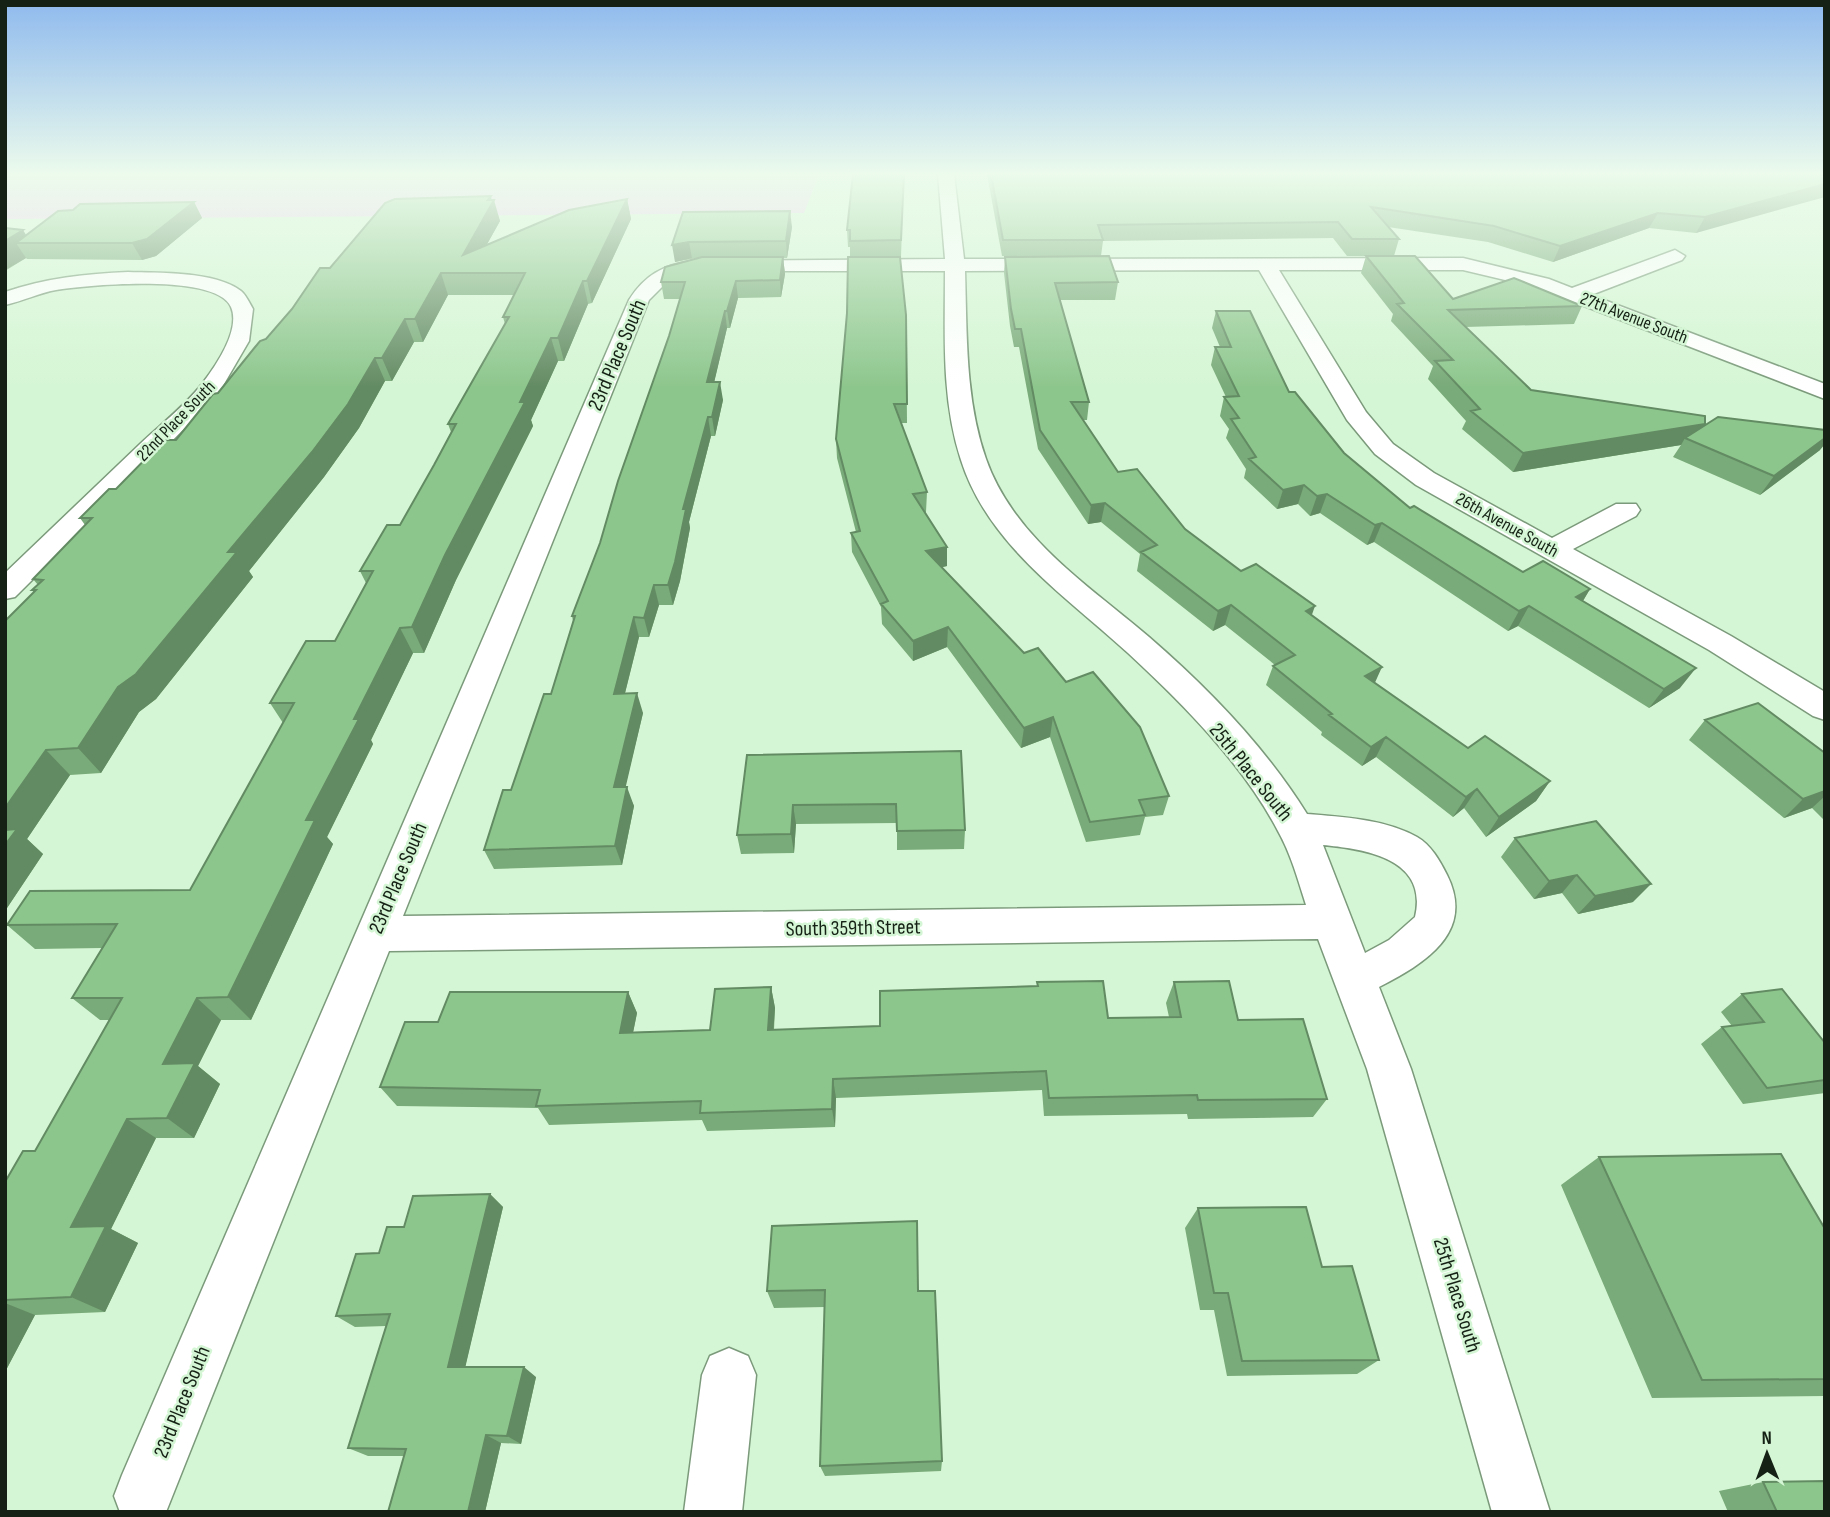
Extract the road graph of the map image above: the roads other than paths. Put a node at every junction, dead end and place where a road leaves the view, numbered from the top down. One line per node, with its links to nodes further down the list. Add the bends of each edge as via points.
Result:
1 (953, 245): 4 (street, 25th Place South)
2 (1675, 256): 6 (street)
3 (1265, 263): 4 (street, 27th Avenue South); 6 (street, 27th Avenue South, via 1438,262 1500,271); 10 (street, 26th Avenue South, via 1356,415 1384,449 1424,479)
4 (955, 264): 5 (street, 27th Avenue South, via 716,265); 13 (street, 25th Place South, via 958,389 984,486 1032,552 1160,666 1255,769)
5 (669, 271): 15 (street, 23rd Place South, via 650,283 639,300)
6 (1574, 294): 8 (street, 27th Avenue South)
7 (5, 299): 11 (street, 22nd Place South, via 54,285 147,278 207,285 236,297 243,308 243,327 209,391)
8 (1825, 392)
9 (1626, 510): 10 (street)
10 (1551, 550): 12 (street, 26th Avenue South, via 1720,643)
11 (5, 590)
12 (1825, 708)
13 (1296, 828): 14 (street, 25th Place South); 16 (street, via 1403,848 1420,863 1432,884 1437,908 1431,929 1411,949)
14 (1332, 922): 15 (street, South 359th Street); 16 (street, 25th Place South)
15 (375, 934): 18 (street, 23rd Place South)
16 (1357, 978): 20 (street, 25th Place South, via 1390,1069)
17 (729, 1375): 19 (street)
18 (143, 1496)
19 (713, 1512)
20 (1521, 1512)

